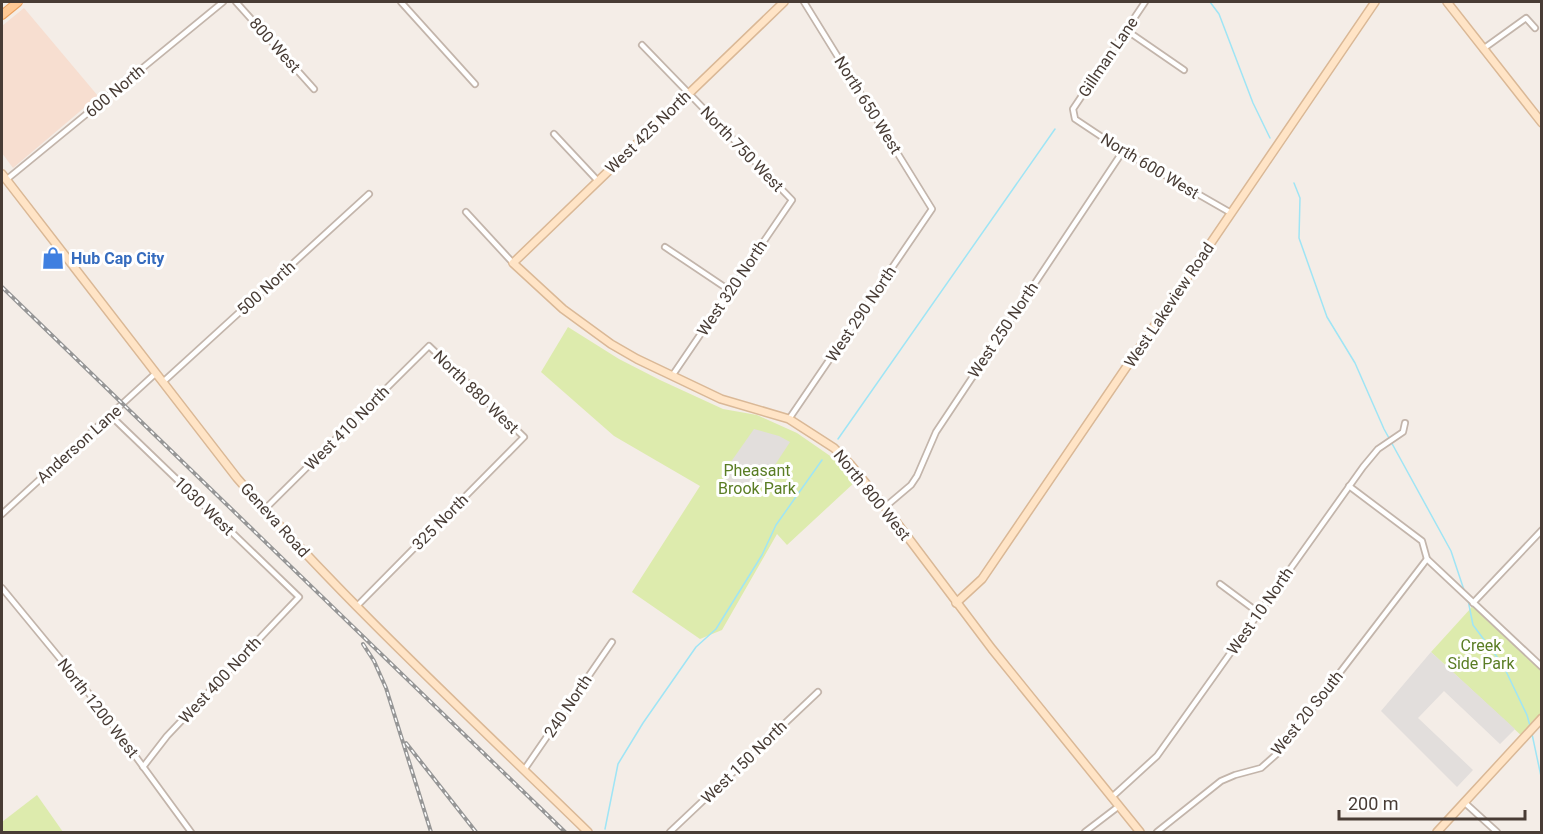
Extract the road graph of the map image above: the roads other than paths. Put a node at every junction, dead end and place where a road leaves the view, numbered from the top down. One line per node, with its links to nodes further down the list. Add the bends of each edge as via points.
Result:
1 (18, 2): 10 (main road)
2 (223, 2): 23 (street, 600 North)
3 (236, 2): 17 (street, 800 West)
4 (401, 2): 16 (street)
5 (784, 2): 18 (street, West 425 North)
6 (804, 2): 27 (street, North 650 West)
7 (1145, 2): 12 (street, Gillman Lane)
8 (1375, 2): 29 (street, West Lakeview Road)
9 (1447, 2): 14 (street)
10 (2, 15)
11 (1535, 28): 14 (street, via 1526,18)
12 (1126, 30): 15 (street); 19 (street, Gillman Lane)
13 (642, 45): 18 (street, North 750 West)
14 (1483, 49): 20 (street)
15 (1184, 70)
16 (475, 84)
17 (314, 89)
18 (689, 94): 24 (street, West 425 North); 26 (street, North 750 West)
19 (1073, 113): 22 (street, North 600 West, via 1078,123)
20 (1542, 123)
21 (554, 134): 24 (street)
22 (1123, 151): 29 (street, North 600 West); 42 (street, West 250 North, via 936,432 911,485)
23 (4, 177): 34 (street, Geneva Road)
24 (598, 181): 31 (street, West 425 North)
25 (369, 194): 36 (street, 500 North)
26 (792, 200): 32 (street, West 320 North)
27 (932, 209): 38 (street, West 290 North)
28 (466, 212): 31 (street, North 800 West)
29 (1231, 213): 50 (street, West Lakeview Road, via 982,579)
30 (665, 247): 32 (street)
31 (513, 263): 35 (street, North 800 West, via 586,327)
32 (729, 290): 35 (street, West 320 North)
33 (429, 346): 40 (street, North 880 West); 43 (street, West 410 North)
34 (156, 373): 36 (street, Geneva Road); 37 (street, Anderson Lane)
35 (672, 376): 38 (street, North 800 West, via 721,399)
36 (162, 382): 43 (street, Geneva Road)
37 (110, 415): 44 (street, Anderson Lane); 49 (street, 1030 West)
38 (789, 419): 42 (street, North 800 West, via 834,448)
39 (1404, 423): 41 (street, West 10 North, via 1402,432 1378,449)
40 (524, 437): 52 (street, 325 North)
41 (1349, 486): 46 (street, via 1422,540); 53 (street, West 10 North)
42 (885, 507): 50 (street, North 800 West)
43 (265, 509): 52 (street, Geneva Road)
44 (2, 514)
45 (1542, 530): 51 (street)
46 (1427, 559): 51 (street); 68 (street, West 20 South, via 1279,752 1261,768 1221,781)
47 (1220, 584): 53 (street)
48 (2, 588): 58 (street, North 1200 West, via 95,701)
49 (299, 597): 58 (street, West 400 North, via 167,736)
50 (956, 603): 60 (street, North 800 West)
51 (1473, 603): 55 (street)
52 (357, 606): 59 (street, Geneva Road)
53 (1259, 613): 60 (street, West 10 North, via 1157,756)
54 (612, 642): 59 (street, 240 North)
55 (1542, 667)
56 (818, 692): 65 (street, West 150 North)
57 (1542, 718): 61 (street)
58 (143, 767): 63 (street, North 1200 West)
59 (524, 770): 64 (street, Geneva Road)
60 (1112, 797): 62 (street, North 800 West)
61 (1464, 802): 69 (street); 70 (street)
62 (1119, 806): 66 (street); 67 (street, North 800 West)
63 (191, 832)
64 (588, 832)
65 (670, 832)
66 (1085, 832)
67 (1140, 832)
68 (1157, 832)
69 (1437, 832)
70 (1497, 832)

